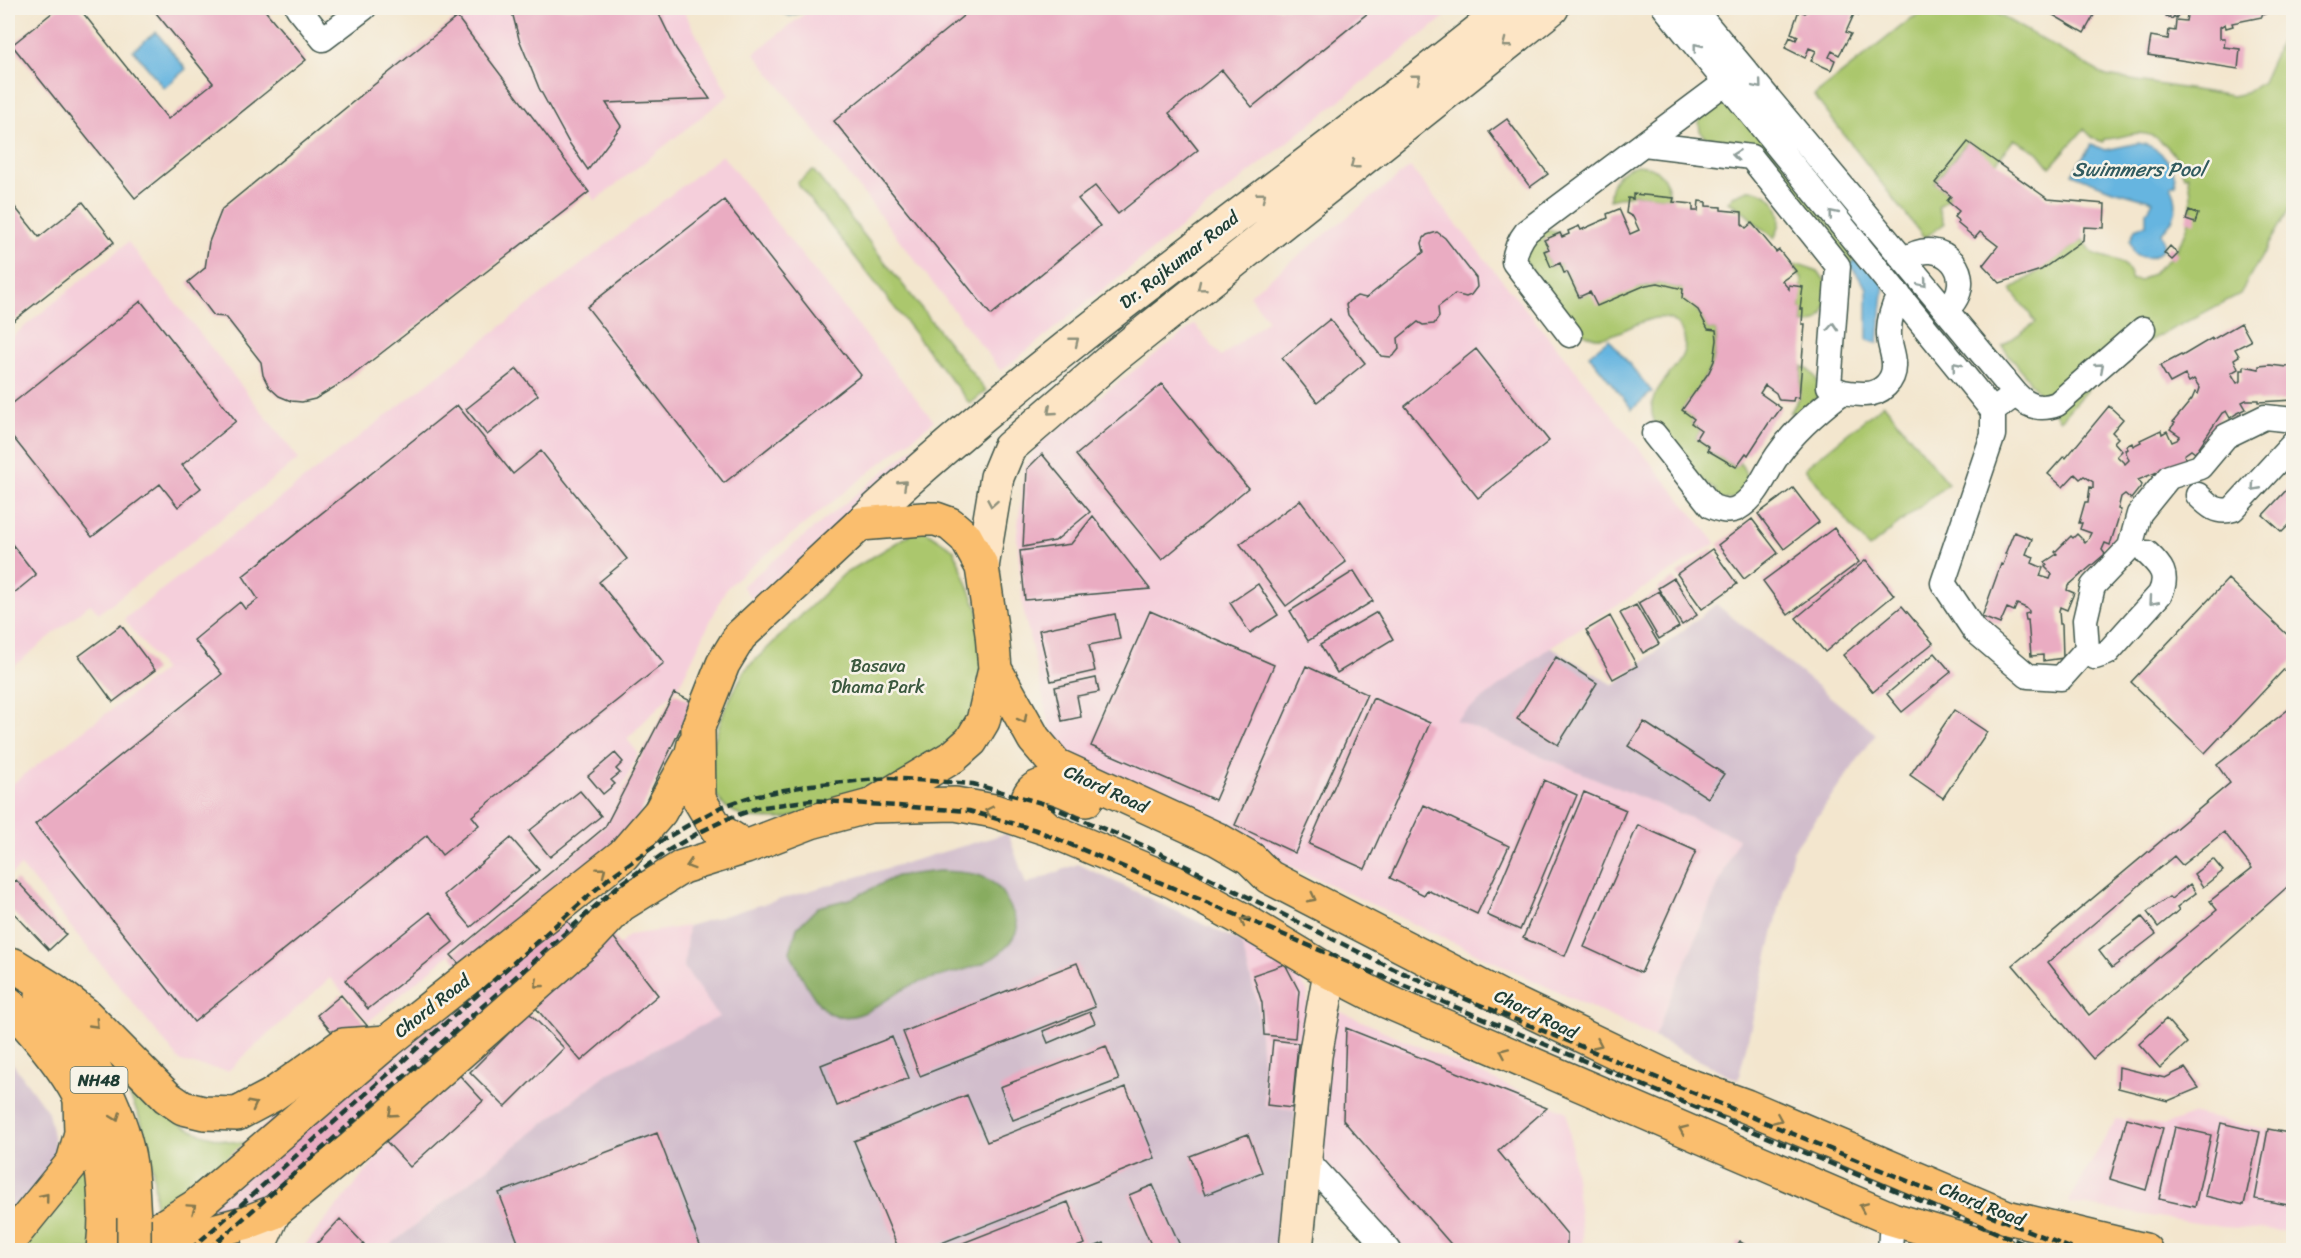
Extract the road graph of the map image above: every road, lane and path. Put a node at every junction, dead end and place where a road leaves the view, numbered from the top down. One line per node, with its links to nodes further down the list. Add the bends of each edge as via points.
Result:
1 (298, 8): 2 (street, via 323,39)
2 (364, 8)
3 (1507, 8): 21 (main road, Dr. Rajkumar Road, one-way to 3, via 962,431 1088,330)
4 (1552, 8): 23 (main road, Dr. Rajkumar Road, one-way to 23, via 1114,357 1009,448 997,477)
5 (1665, 8): 7 (street, one-way to 5)
6 (1693, 8): 9 (street, one-way to 9)
7 (1726, 82): 8 (street); 10 (street, one-way to 7)
8 (1644, 144): 13 (street, via 1527,231 1516,249 1514,262); 14 (street, one-way to 8, via 1838,266 1751,157)
9 (1904, 260): 11 (street, one-way to 11); 11 (street, via 1928,250 1951,260 1960,286)
10 (1899, 296): 14 (street, via 1889,324 1894,362 1891,379 1872,394); 16 (street, one-way to 10)
11 (1946, 310): 15 (street)
12 (2143, 329): 15 (street, one-way to 12, via 2034,407 2057,404)
13 (1570, 335)
14 (1835, 390): 18 (street, via 1780,452 1749,500 1728,511 1711,506)
15 (2016, 394): 16 (street)
16 (1993, 411): 24 (street, via 1993,435 1943,583 1974,630 2028,676 2061,678)
17 (2294, 420): 24 (street, via 2265,417 2226,436 2200,467 2169,477 2139,514 2130,547 2093,586 2085,621)
18 (1654, 434)
19 (2294, 443): 20 (street, one-way to 20, via 2233,509 2225,512 2212,508)
20 (2198, 495)
21 (860, 524): 23 (main road, via 936,519 950,524 966,538); 26 (main road, via 740,636 723,664)
22 (2147, 553): 24 (street, one-way to 24, via 2164,572 2160,594 2107,653 2095,657)
23 (982, 567): 25 (main road)
24 (2087, 649)
25 (996, 669): 27 (main road, via 983,721 971,741 954,756); 30 (main road, Chord Road, one-way to 30, via 1034,740 1056,765 1217,839 1250,858)
26 (698, 727): 29 (main road, via 699,799 717,829); 34 (main road, Chord Road, one-way to 26, via 622,855 660,812 691,756)
27 (870, 806): 28 (main road, Chord Road, one-way to 27, via 993,811 955,804); 29 (main road, via 811,822)
28 (1048, 829): 30 (main road, via 1028,807 1031,790 1039,786 1051,786 1100,806 1244,872); 32 (main road, Chord Road, one-way to 28, via 1174,882)
29 (746, 847): 37 (main road, one-way to 37, via 682,867 621,905 590,938)
30 (1269, 877): 48 (main road, Chord Road, one-way to 48, via 1503,998 1674,1080 1746,1106 2007,1217)
31 (11, 963): 34 (main road, one-way to 34, via 85,1014 167,1097 183,1108 204,1113 237,1114 343,1045); 38 (main road, NH48, one-way to 38, via 53,1008 110,1101 128,1149)
32 (1330, 972): 36 (main road, via 1315,1056); 39 (main road, Chord Road, one-way to 32)
33 (8, 1003): 35 (main road, NH48, via 45,1044)
34 (387, 1042): 41 (main road, Chord Road, one-way to 34, via 196,1206)
35 (81, 1100): 38 (main road, NH48, via 97,1144); 40 (main road, one-way to 35, via 73,1162 81,1133)
36 (1306, 1160): 45 (main road); 46 (street)
37 (274, 1212): 43 (main road, via 175,1241); 44 (main road)
38 (114, 1230): 42 (main road, NH48, bridge)
39 (1891, 1235): 47 (main road, Chord Road)
40 (8, 1242)
41 (125, 1251)
42 (134, 1251)
43 (159, 1251)
44 (257, 1251)
45 (1296, 1251)
46 (1389, 1251)
47 (1998, 1251)
48 (2145, 1251)

